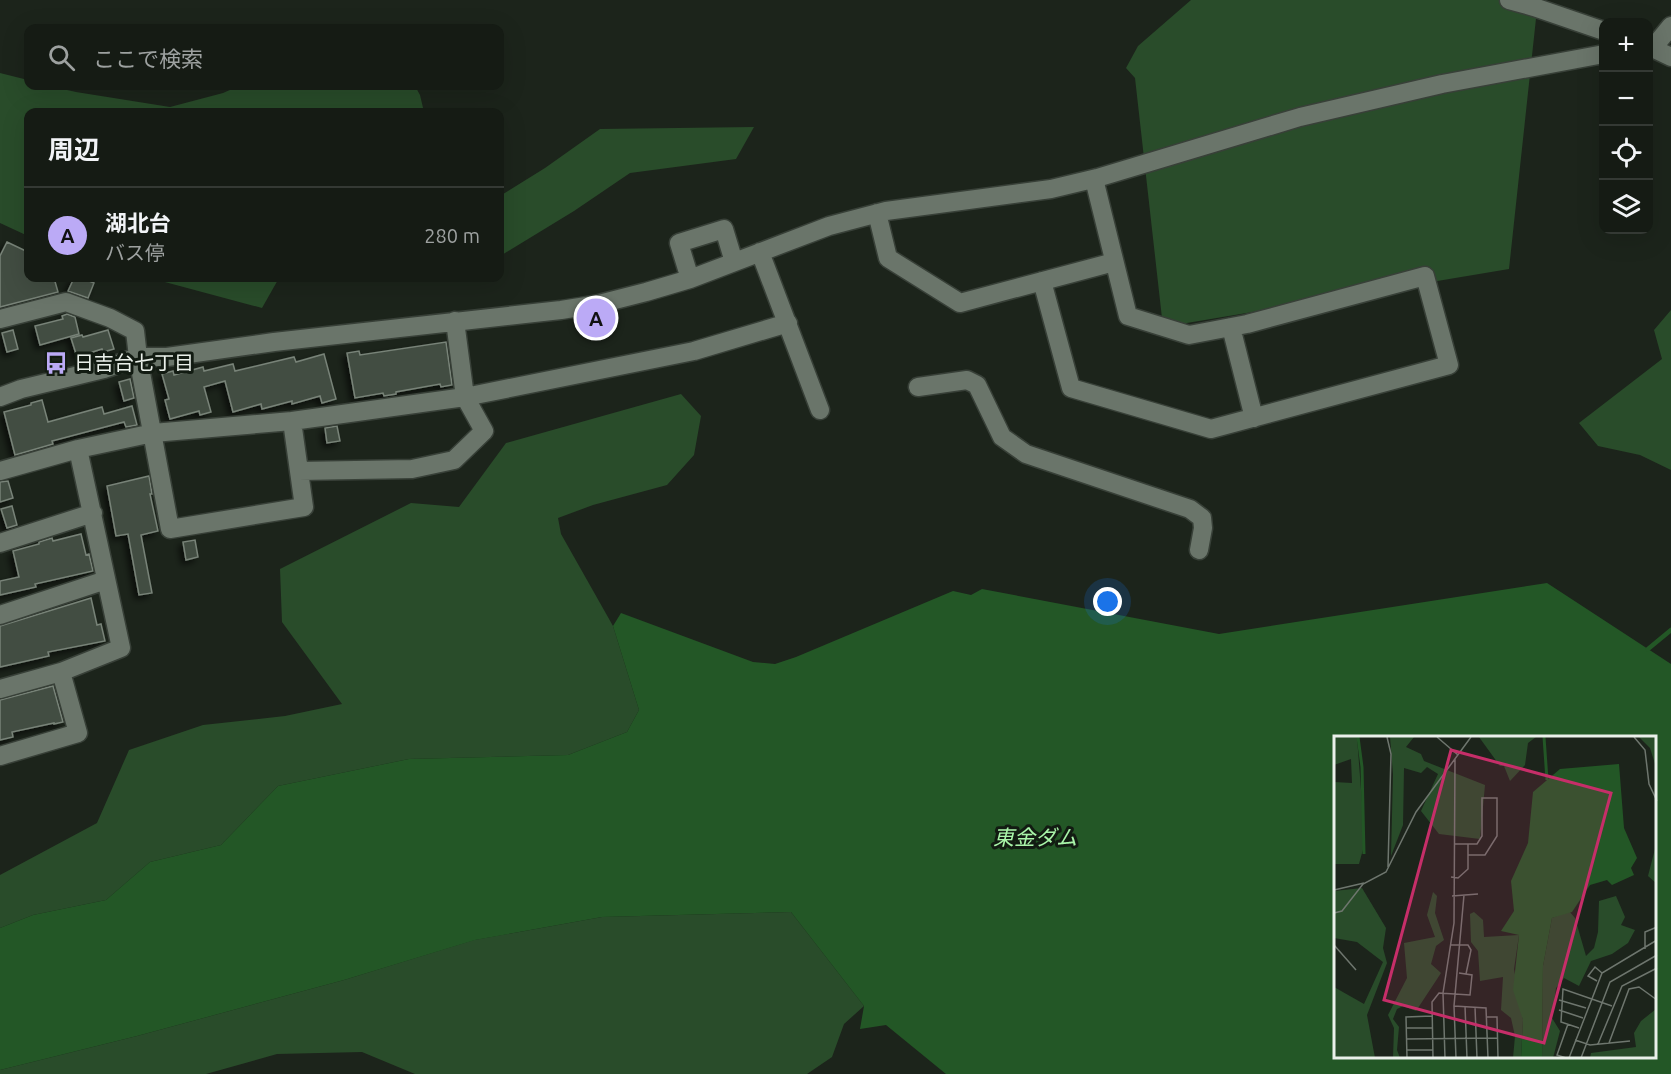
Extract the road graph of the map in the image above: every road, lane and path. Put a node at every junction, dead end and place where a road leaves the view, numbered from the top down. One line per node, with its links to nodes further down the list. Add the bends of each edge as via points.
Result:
1 (1509, 0): 3 (street)
2 (1671, 26): 4 (street)
3 (1599, 29)
4 (1653, 45)
5 (1653, 48): 7 (street)
6 (1599, 55): 8 (street, via 1442,84 1300,117)
7 (1671, 57)
8 (1094, 179): 9 (street, via 1051,189); 12 (street)
9 (877, 213): 10 (street); 14 (street, via 888,258 960,303)
10 (760, 252): 11 (street); 17 (street)
11 (734, 262): 13 (street); 13 (street, via 724,228 679,243)
12 (1114, 262): 14 (street); 18 (street, via 1128,316 1189,335)
13 (690, 279): 16 (street, via 598,304)
14 (1042, 281): 24 (street, via 1071,388 1211,429)
15 (0, 319): 19 (street, via 66,302 135,331)
16 (455, 321): 19 (street, via 167,357); 22 (street)
17 (788, 323): 22 (street, via 694,351); 23 (street)
18 (1231, 327): 24 (street); 24 (street, via 1425,276 1449,365)
19 (138, 357): 21 (street); 26 (street)
20 (918, 387): 32 (street, via 967,380 977,385 1002,437 1026,454 1190,509 1202,518)
21 (0, 397)
22 (465, 397): 25 (street); 29 (street, via 484,431 454,460 412,469)
23 (820, 410)
24 (1254, 418)
25 (292, 421): 26 (street); 29 (street)
26 (153, 433): 27 (street); 29 (street, via 170,529 304,507)
27 (78, 448): 28 (street); 30 (street)
28 (0, 471)
29 (299, 471)
30 (93, 513): 31 (street); 33 (street)
31 (0, 543)
32 (1200, 550)
33 (106, 580): 34 (street); 35 (street, via 121,648)
34 (0, 615)
35 (61, 672): 36 (street); 37 (street, via 78,733)
36 (0, 689)
37 (0, 756)

